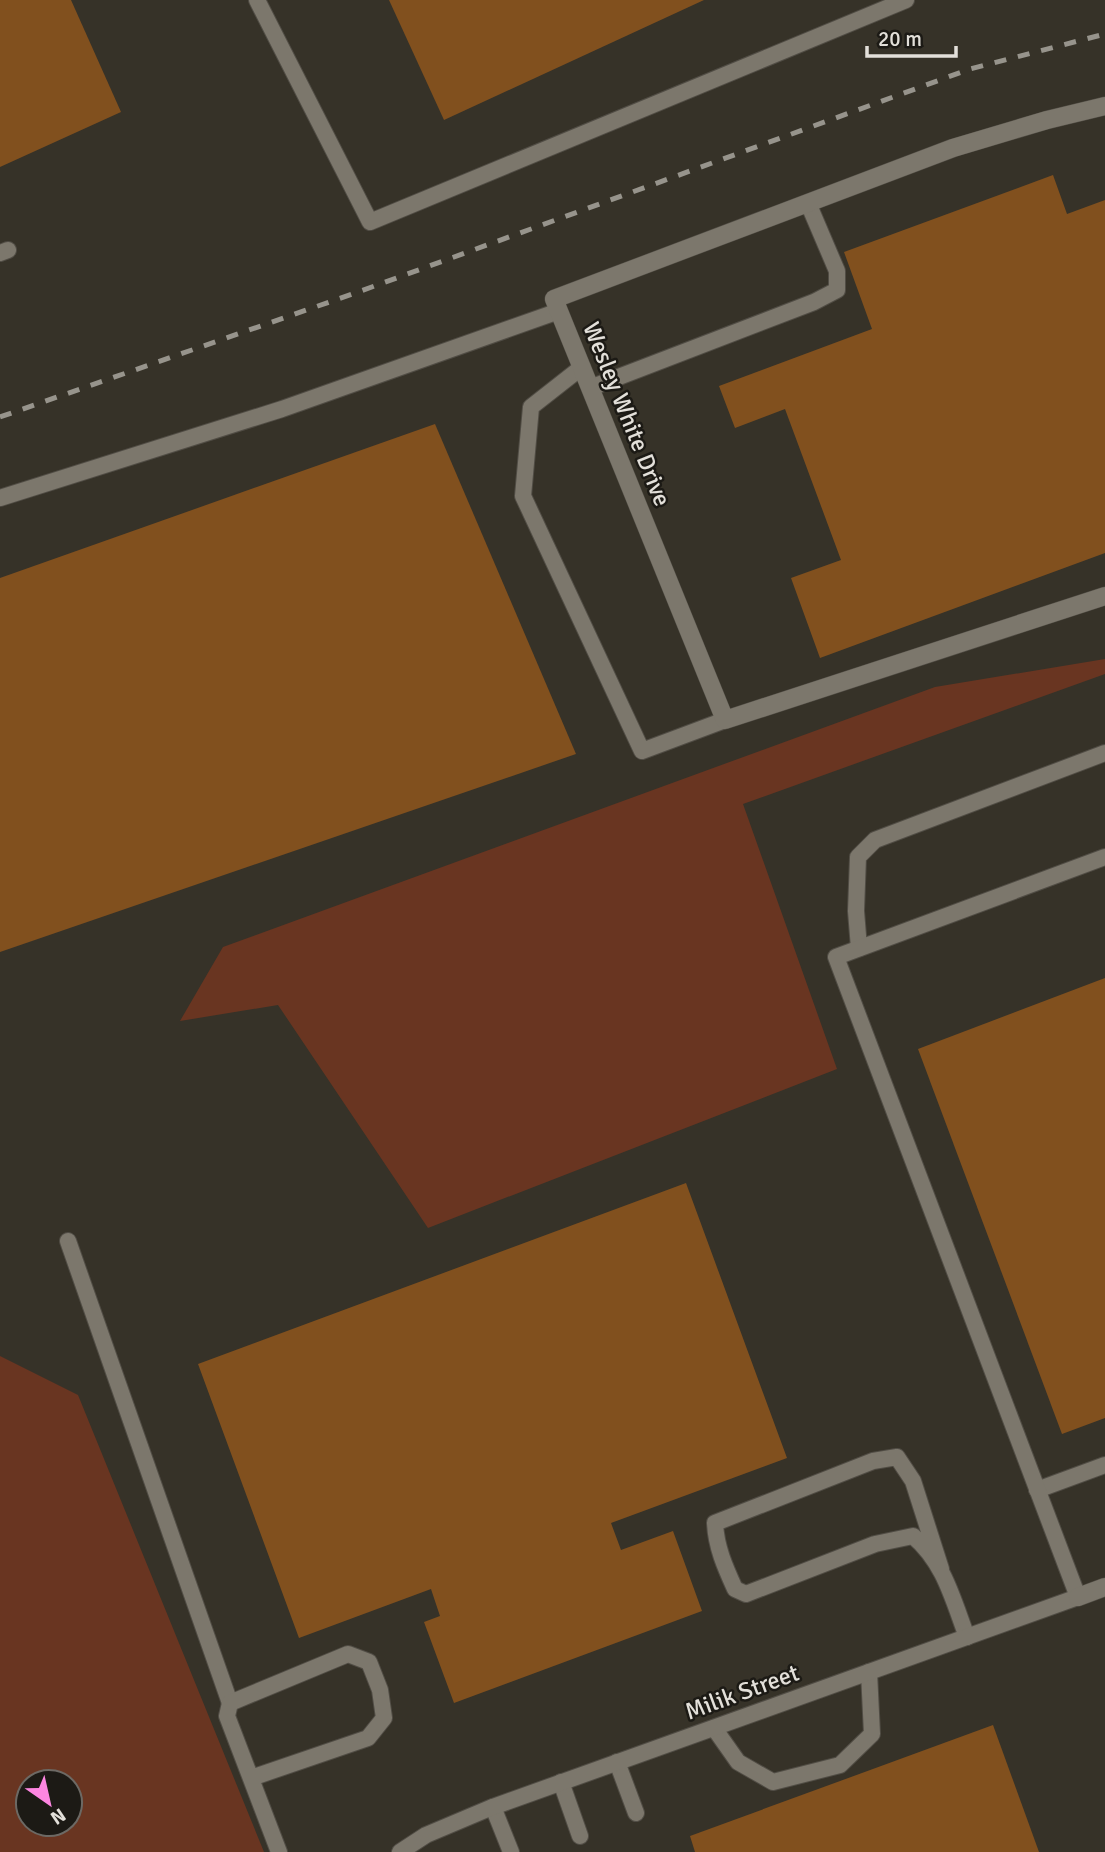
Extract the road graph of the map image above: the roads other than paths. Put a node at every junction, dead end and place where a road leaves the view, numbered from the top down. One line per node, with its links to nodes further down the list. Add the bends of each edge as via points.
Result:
1 (257, 0): 2 (lane, via 370,222)
2 (906, 0)
3 (1105, 106): 4 (street, Wesley White Drive, via 953,148)
4 (808, 203): 5 (street, Wesley White Drive, via 554,299); 7 (lane, via 837,271 837,290)
5 (559, 312): 6 (street, Wesley White Drive); 8 (lane, via 282,409)
6 (582, 368): 7 (street, Wesley White Drive); 10 (lane, via 531,407 523,496 642,751)
7 (590, 388): 10 (street, Wesley White Drive)
8 (0, 498)
9 (1105, 596): 10 (street)
10 (725, 720)
11 (1105, 753): 13 (lane, via 875,839 858,857)
12 (1105, 857): 13 (lane)
13 (859, 948): 16 (lane, via 835,957)
14 (68, 1241): 22 (lane)
15 (1105, 1465): 16 (lane)
16 (1037, 1490): 19 (lane)
17 (941, 1569): 17 (lane, via 913,1536 875,1544 746,1594 735,1589 715,1540 715,1522 873,1461 897,1457 913,1481); 20 (lane)
18 (1105, 1587): 19 (street, Milik Street)
19 (1078, 1597): 20 (lane, Milik Street)
20 (967, 1637): 21 (lane, Milik Street)
21 (869, 1672): 23 (lane, Milik Street); 23 (lane, via 872,1734 841,1765 773,1783 738,1762)
22 (230, 1703): 25 (lane, via 227,1716); 25 (lane, via 348,1654 369,1662 380,1690 384,1718 368,1738)
23 (714, 1728): 24 (lane, Milik Street)
24 (617, 1762): 26 (lane, Milik Street); 28 (lane)
25 (251, 1778): 30 (lane)
26 (561, 1782): 27 (lane, Milik Street); 29 (lane)
27 (493, 1807): 31 (lane, Milik Street, via 426,1835); 32 (lane)
28 (636, 1813)
29 (580, 1836)
30 (279, 1852)
31 (400, 1852)
32 (511, 1852)

